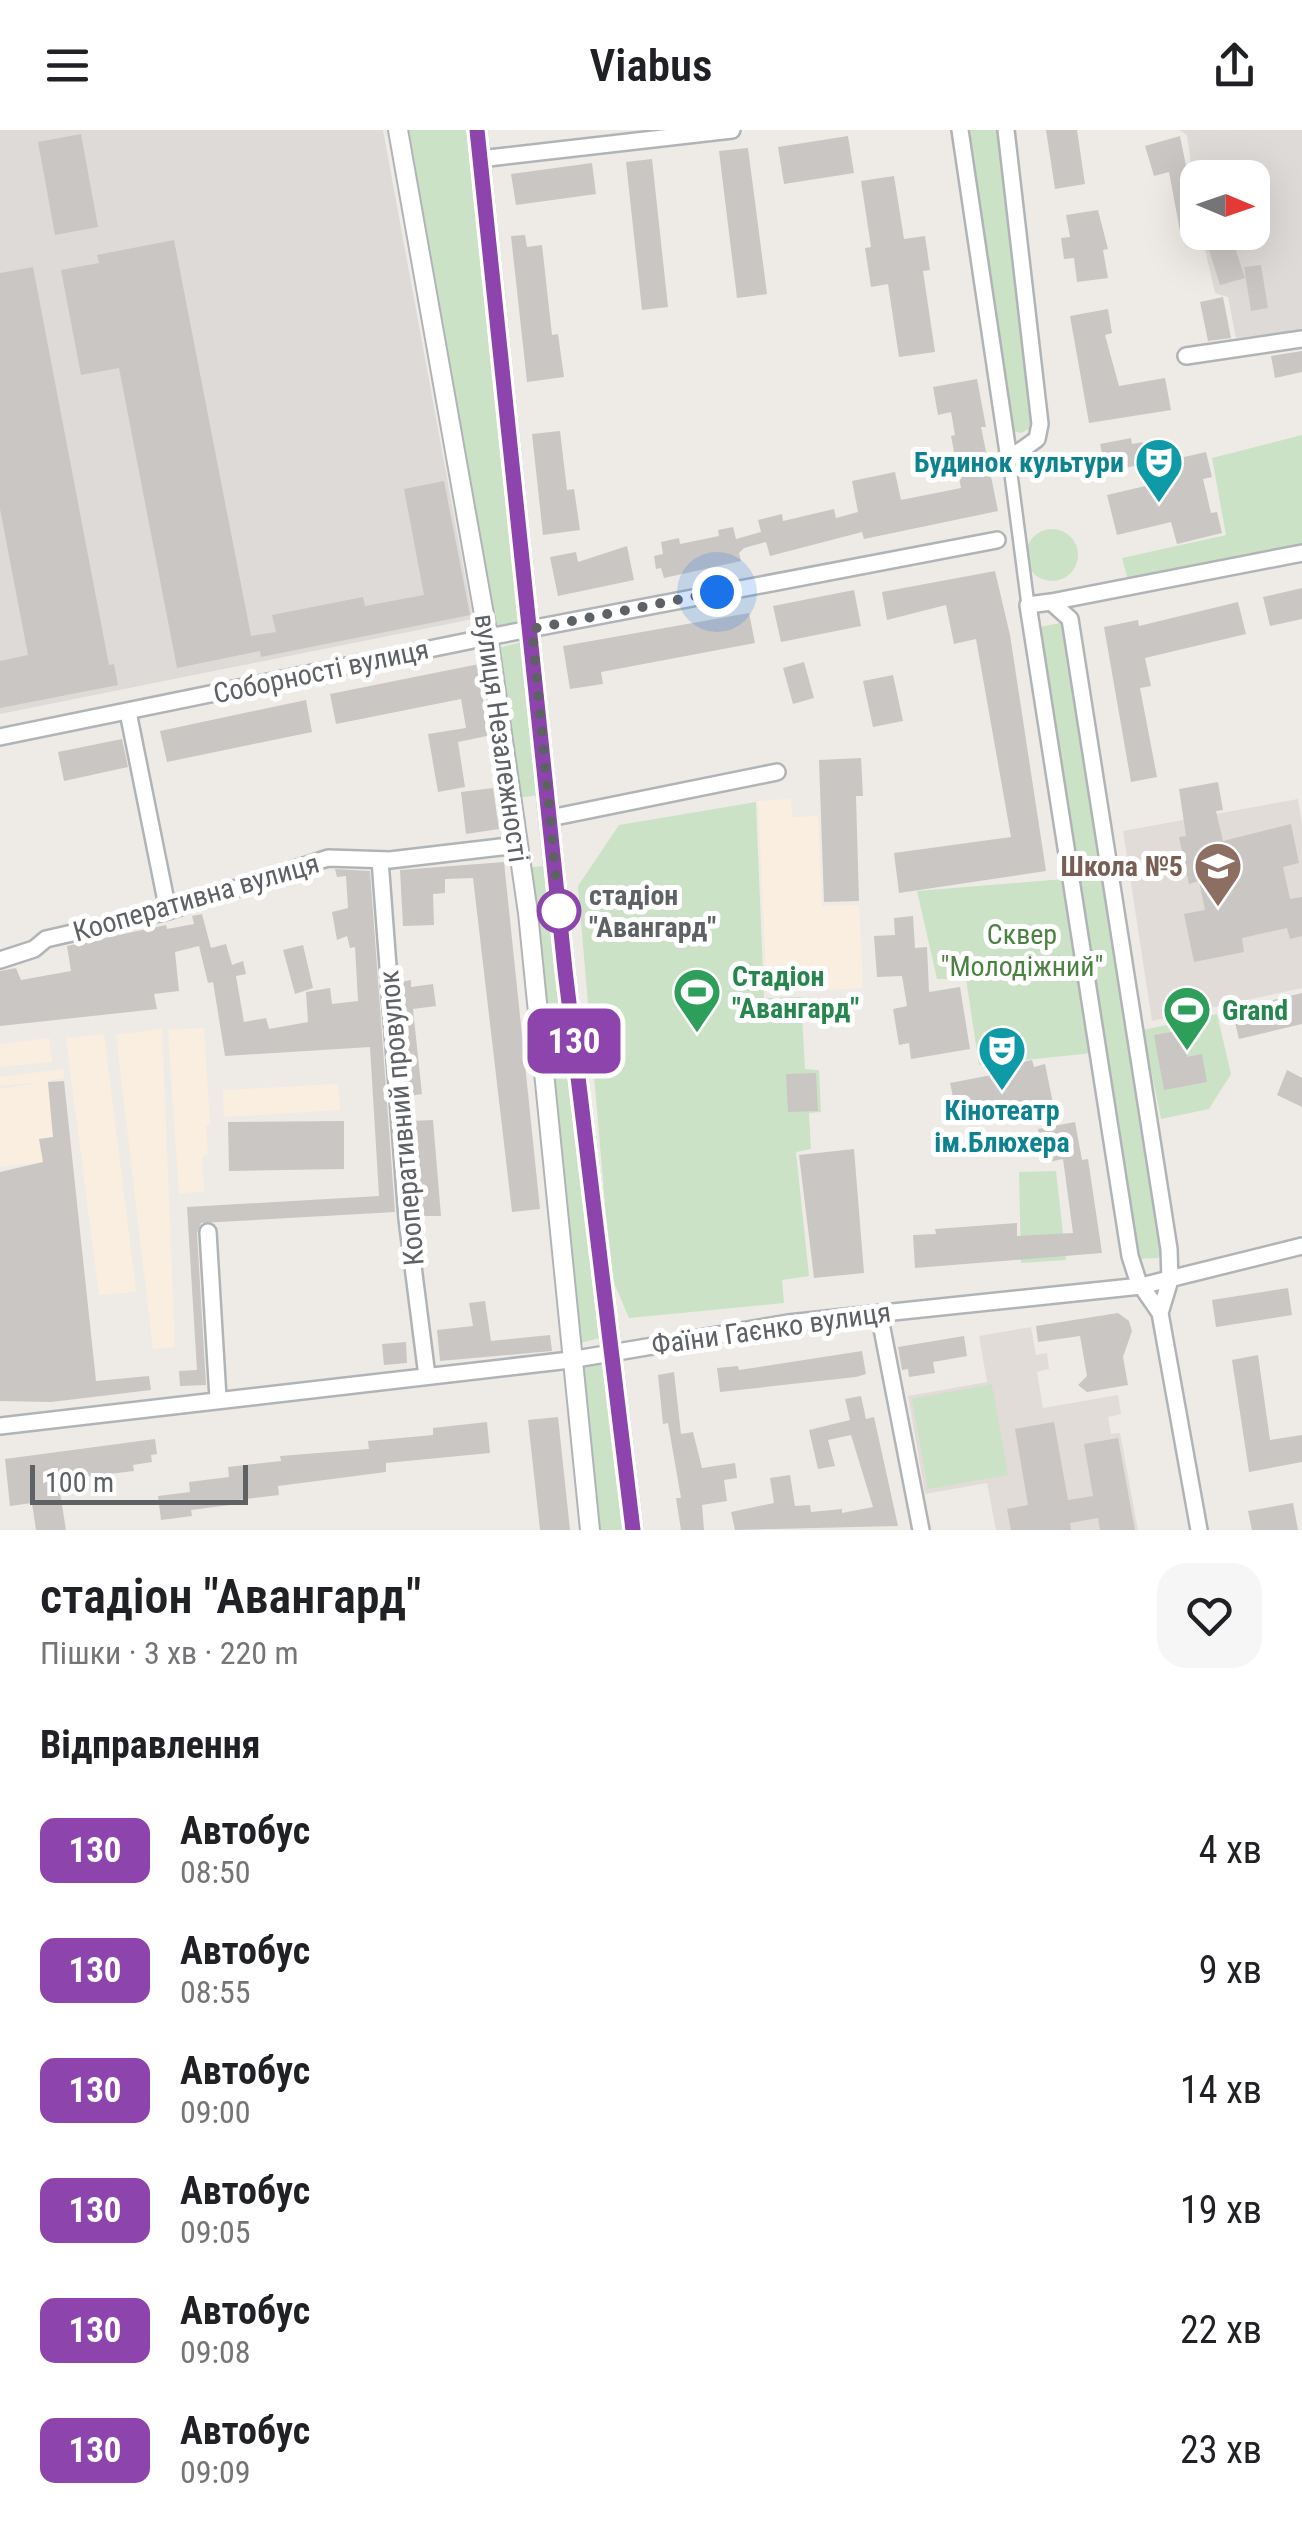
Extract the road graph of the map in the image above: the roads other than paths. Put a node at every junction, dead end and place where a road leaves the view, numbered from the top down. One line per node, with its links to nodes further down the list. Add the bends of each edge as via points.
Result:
1 (398, 130): 16 (street, вулиця Незалежності)
2 (477, 130): 7 (street, вулиця Незалежності)
3 (732, 130): 6 (street)
4 (960, 130): 10 (street)
5 (1006, 130): 10 (street, via 1040,424 1037,440)
6 (669, 133): 7 (street)
7 (480, 160): 15 (street, вулиця Незалежності)
8 (1302, 339): 9 (street)
9 (1186, 356)
10 (1009, 459): 14 (street)
11 (997, 540): 15 (street, Соборності вулиця)
12 (1302, 553): 13 (street)
13 (1052, 602): 14 (street); 27 (street, via 1070,619 1087,709)
14 (1028, 605): 28 (street, via 1086,996 1130,1256)
15 (532, 629): 16 (street, Соборності вулиця); 20 (street, вулиця Незалежності)
16 (488, 637): 17 (street, Соборності вулиця); 21 (street, вулиця Незалежності)
17 (128, 712): 18 (street, Соборності вулиця); 23 (street)
18 (0, 738)
19 (777, 772): 20 (street)
20 (550, 818): 31 (street, вулиця Незалежності)
21 (517, 844): 22 (street, Кооперативна вулиця); 32 (street, вулиця Незалежності)
22 (380, 860): 23 (street, Кооперативна вулиця, via 328,858); 33 (street, Кооперативний провулок, via 407,1219)
23 (168, 911): 24 (street, Кооперативна вулиця, via 46,939)
24 (0, 960)
25 (208, 1232): 34 (street)
26 (1302, 1246): 27 (street, Фаїни Гаєнко вулиця)
27 (1170, 1280): 28 (street, Фаїни Гаєнко вулиця); 30 (street)
28 (1141, 1286): 29 (street, Фаїни Гаєнко вулиця); 30 (street)
29 (879, 1312): 31 (street, Фаїни Гаєнко вулиця); 38 (street)
30 (1160, 1313): 39 (street)
31 (612, 1350): 32 (street, Фаїни Гаєнко вулиця); 37 (street, вулиця Незалежності)
32 (570, 1360): 33 (street, Фаїни Гаєнко вулиця); 36 (street, вулиця Незалежності)
33 (427, 1376): 34 (street, Фаїни Гаєнко вулиця)
34 (218, 1398): 35 (street, Фаїни Гаєнко вулиця)
35 (0, 1426)
36 (590, 1530)
37 (633, 1530)
38 (922, 1530)
39 (1199, 1530)

